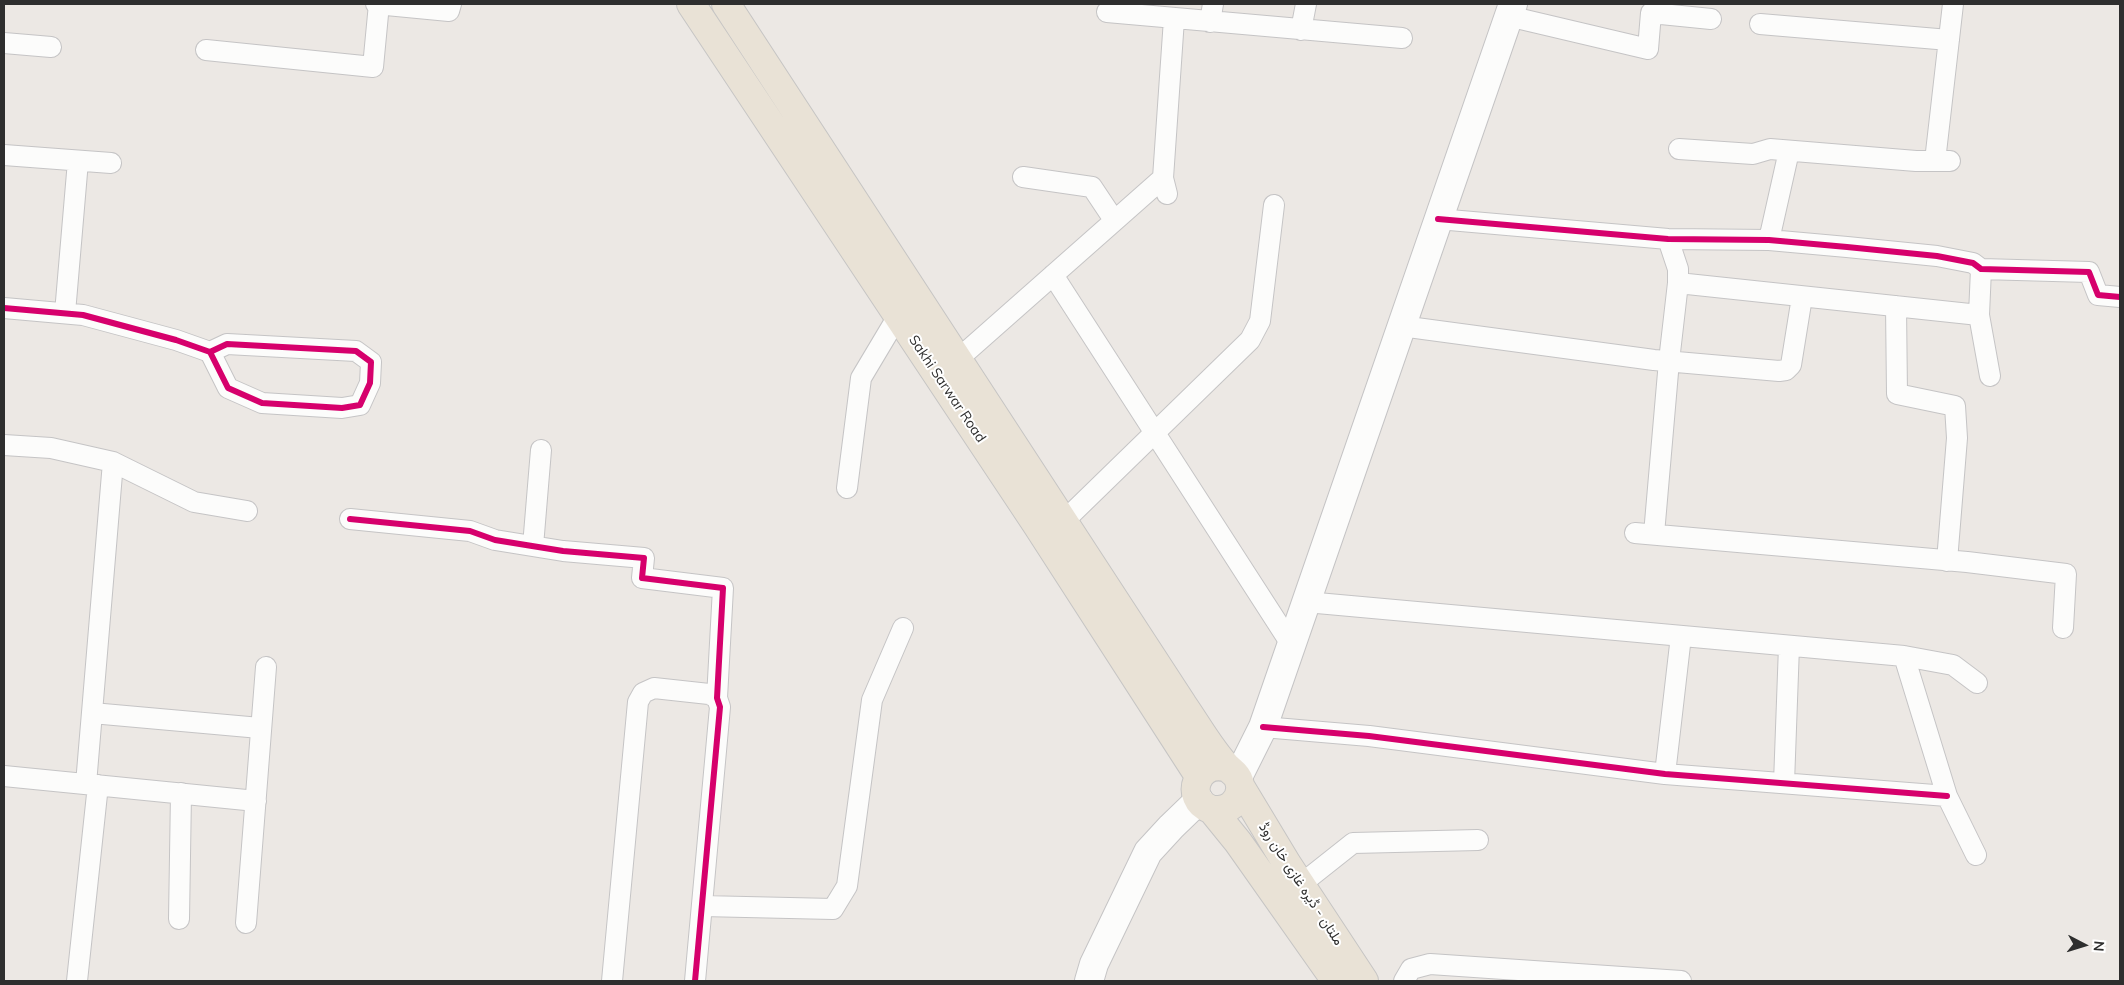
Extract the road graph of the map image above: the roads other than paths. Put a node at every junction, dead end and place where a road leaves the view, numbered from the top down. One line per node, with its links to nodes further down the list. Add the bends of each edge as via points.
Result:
1 (378, 4): 2 (street, via 449,11); 18 (street, via 373,67)
2 (451, 4)
3 (691, 4): 39 (highway, Sakhi Sarwar Road)
4 (726, 4): 42 (highway, Sakhi Sarwar Road)
5 (1306, 4): 13 (street)
6 (1953, 4): 15 (street)
7 (1119, 10): 10 (street)
8 (1510, 10): 11 (street, via 1648,49 1651,13); 26 (main road)
9 (1211, 13): 10 (street); 13 (street)
10 (1174, 19): 27 (street, via 1165,186)
11 (1711, 19)
12 (1760, 24): 15 (street)
13 (1301, 30): 14 (street)
14 (1402, 38)
15 (1949, 40): 20 (street, via 1942,161)
16 (4, 43): 17 (street)
17 (51, 47)
18 (206, 50)
19 (1679, 148): 20 (street, via 1753,154 1770,150)
20 (1789, 151): 29 (street)
21 (4, 155): 22 (street)
22 (78, 160): 23 (street); 37 (street)
23 (111, 163)
24 (1023, 177): 27 (street, via 1092,187)
25 (1274, 205): 45 (street, via 1260,321 1250,340)
26 (1438, 219): 28 (street); 40 (main road)
27 (1114, 220): 31 (street)
28 (1668, 239): 29 (street); 32 (street, via 1678,269)
29 (1769, 240): 30 (street, via 1936,256 1973,263)
30 (1981, 268): 34 (street, via 2089,272 2098,295); 38 (street)
31 (1053, 275): 42 (street); 45 (street)
32 (1678, 283): 33 (street); 43 (street)
33 (1802, 297): 35 (street); 43 (street, via 1791,365 1786,370)
34 (2120, 297)
35 (1896, 306): 38 (street); 54 (street, via 1897,394 1955,406 1957,438)
36 (4, 308): 37 (street)
37 (65, 313): 41 (street, via 176,340)
38 (1979, 315): 44 (street)
39 (898, 316): 49 (street, via 861,378); 74 (highway, Sakhi Sarwar Road, via 1037,525)
40 (1401, 326): 43 (street); 55 (main road)
41 (210, 352): 41 (street, via 228,388 262,403 342,408 360,405 370,383 371,362 356,351 227,344)
42 (957, 360): 52 (highway, Sakhi Sarwar Road)
43 (1669, 361): 54 (street, via 1644,533)
44 (1990, 376)
45 (1154, 433): 52 (street); 59 (street)
46 (4, 444): 48 (street, via 51,448)
47 (541, 450): 53 (street)
48 (113, 462): 50 (street, via 194,502); 65 (street)
49 (847, 488)
50 (246, 511)
51 (350, 518): 53 (street, via 470,531 494,540)
52 (1063, 522): 70 (highway, Sakhi Sarwar Road, via 1183,705)
53 (533, 546): 64 (street, via 644,558 642,578 723,588)
54 (1947, 561): 57 (street, via 2066,574)
55 (1306, 602): 58 (street); 59 (main road)
56 (903, 628): 80 (street, via 872,700 847,886 833,909)
57 (2063, 628)
58 (1681, 636): 60 (street); 68 (street)
59 (1292, 644): 66 (main road)
60 (1789, 646): 61 (street); 71 (street)
61 (1904, 656): 63 (street, via 1953,665); 75 (street)
62 (266, 667): 67 (street)
63 (1977, 683)
64 (717, 698): 80 (street, via 720,707); 84 (street, via 709,694 654,688 643,692 638,702)
65 (92, 713): 67 (street); 72 (street)
66 (1263, 727): 68 (street, via 1369,736); 70 (main road)
67 (260, 728): 76 (street)
68 (1665, 774): 71 (street)
69 (4, 776): 72 (street)
70 (1235, 777): 74 (highway, via 1220,766 1204,770); 74 (highway, via 1239,795 1229,808 1221,810); 79 (highway, ملتان - ڈیرہ غازی خان روڈ)
71 (1784, 783): 75 (street)
72 (92, 785): 73 (street); 83 (street)
73 (181, 793): 76 (street); 81 (street)
74 (1203, 796): 86 (main road, via 1148,852 1094,964); 87 (highway, ملتان - ڈیرہ غازی خان روڈ)
75 (1947, 796): 78 (street)
76 (256, 801): 82 (street)
77 (1478, 840): 79 (street, via 1353,844)
78 (1976, 855)
79 (1300, 885): 88 (highway, ملتان - ڈیرہ غازی خان روڈ)
80 (702, 906): 85 (street)
81 (179, 918)
82 (246, 923)
83 (77, 981)
84 (612, 981)
85 (695, 981)
86 (1089, 981)
87 (1336, 981)
88 (1364, 981)
89 (1404, 981): 90 (street, via 1411,969 1430,964)
90 (1682, 981)

